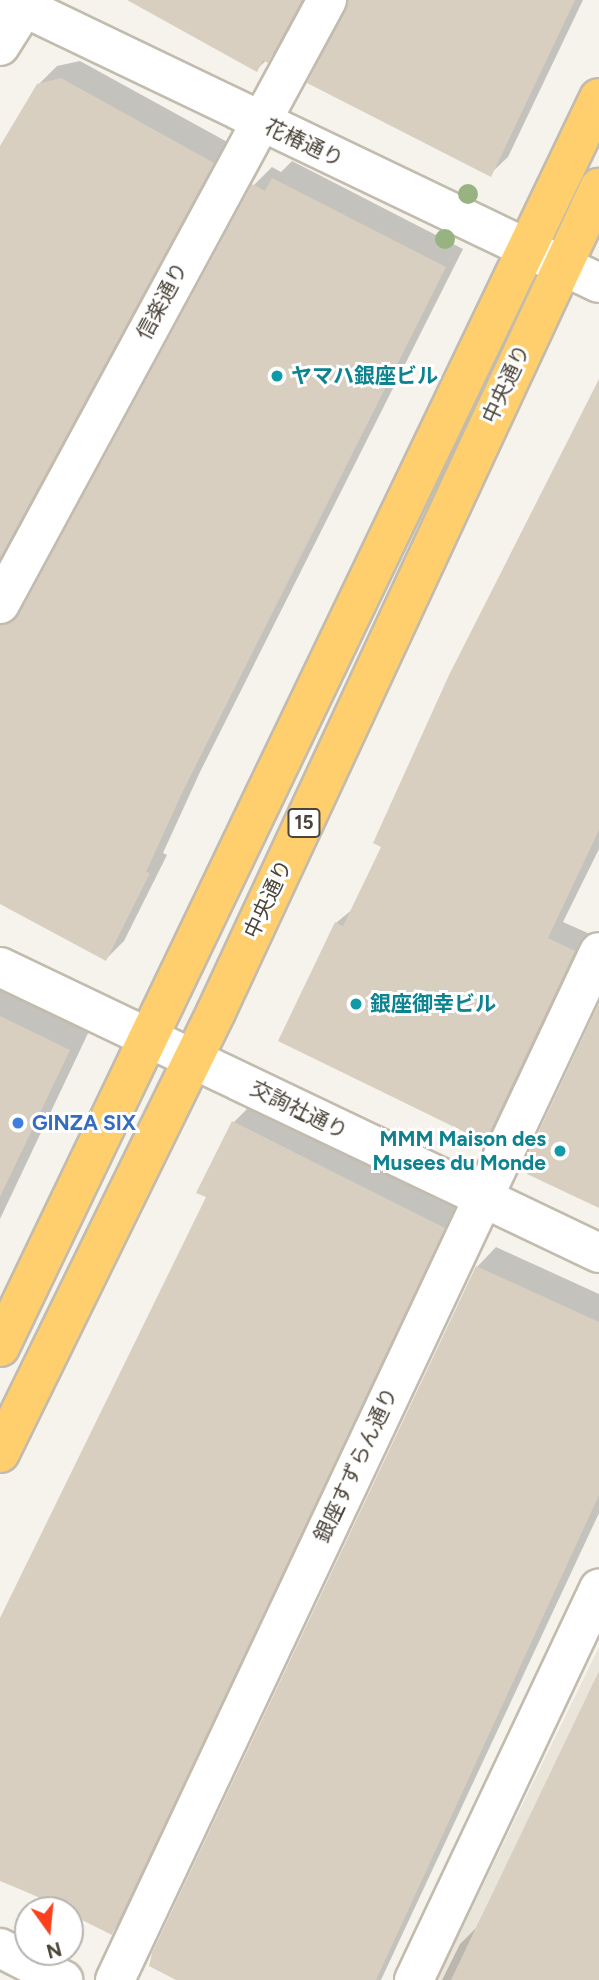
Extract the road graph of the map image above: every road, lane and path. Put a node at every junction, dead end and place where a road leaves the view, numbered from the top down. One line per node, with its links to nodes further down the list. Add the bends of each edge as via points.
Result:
1 (327, 0): 5 (street, 信楽通り)
2 (21, 3): 3 (street); 5 (street, 花椿通り)
3 (0, 46)
4 (599, 98): 7 (highway, 中央通り / 15)
5 (259, 122): 7 (street, 花椿通り); 10 (street, 信楽通り)
6 (599, 188): 8 (highway, 中央通り / 15)
7 (527, 246): 8 (street, 花椿通り); 13 (highway, 中央通り / 15)
8 (561, 265): 9 (street, 花椿通り); 14 (highway, 中央通り / 15)
9 (599, 283)
10 (0, 604)
11 (599, 952): 15 (street, 銀座すずらん通り)
12 (0, 967): 13 (street, 交詢社通り)
13 (150, 1038): 14 (street, 交詢社通り); 17 (highway, 中央通り / 15)
14 (193, 1060): 15 (street, 交詢社通り); 18 (highway, 中央通り / 15)
15 (481, 1197): 16 (street, 交詢社通り); 22 (street, 銀座すずらん通り)
16 (599, 1253)
17 (0, 1348)
18 (0, 1453)
19 (599, 1588): 23 (street)
20 (0, 1948): 21 (street)
21 (63, 1980)
22 (115, 1980)
23 (414, 1980)

